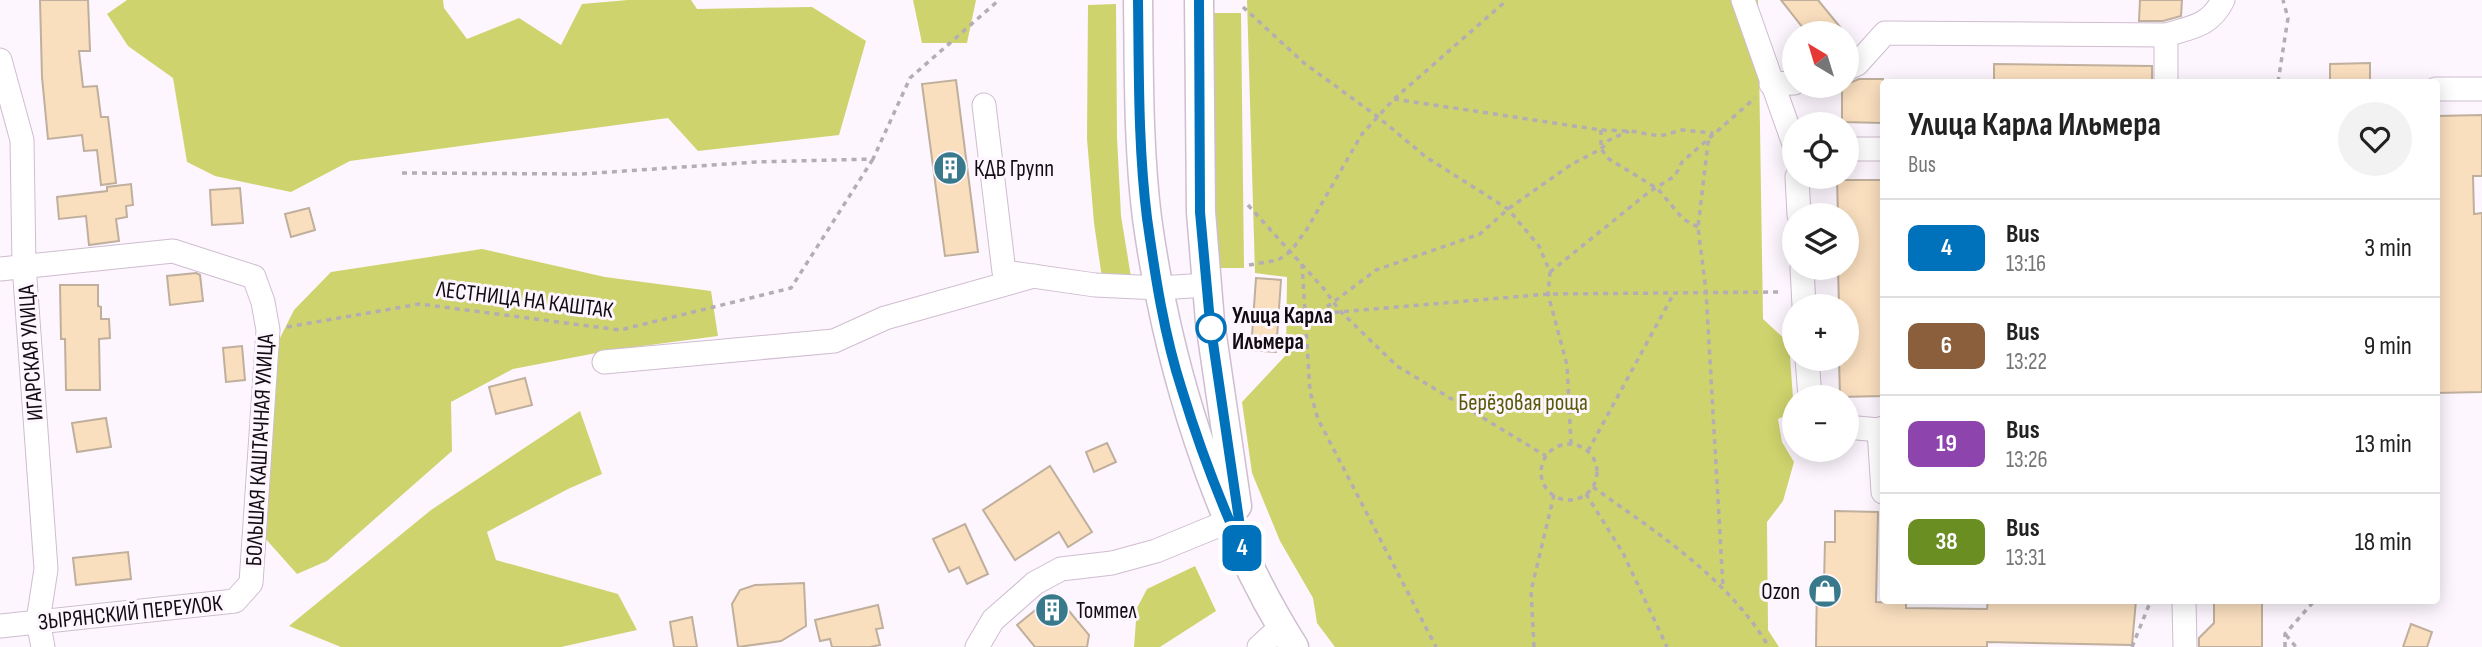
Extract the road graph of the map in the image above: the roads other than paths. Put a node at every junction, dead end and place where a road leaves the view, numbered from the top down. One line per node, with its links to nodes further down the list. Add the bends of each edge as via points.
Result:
1 (1138, 0): 19 (main road, via 1140,132)
2 (1199, 0): 18 (main road, via 1200,212)
3 (1743, 0): 9 (street)
4 (2223, 0): 5 (street, via 2216,15)
5 (2166, 35): 7 (street, via 1885,33); 8 (street)
6 (0, 60): 15 (street, ИГАРСКАЯ УЛИЦА, via 22,139)
7 (1859, 62)
8 (2166, 79)
9 (1782, 84)
10 (2440, 89): 11 (street)
11 (2482, 89)
12 (984, 105): 17 (street, via 1004,272)
13 (1859, 149): 14 (street)
14 (1880, 149)
15 (24, 265): 16 (street); 25 (street, БОЛЬШАЯ КАШТАЧНАЯ УЛИЦА, via 173,251 254,277 268,330); 27 (street, ИГАРСКАЯ УЛИЦА, via 46,569)
16 (0, 269)
17 (1034, 276): 19 (street); 20 (street, via 885,318 834,341)
18 (1207, 285): 19 (street); 24 (main road)
19 (1159, 288): 23 (main road, via 1181,390)
20 (604, 362)
21 (1859, 428): 22 (street)
22 (1880, 429)
23 (1229, 521): 24 (main road); 31 (street, via 1156,551 1112,563 1061,569 1035,583 993,620)
24 (1244, 554): 29 (main road)
25 (251, 583): 27 (street, ЗЫРЯНСКИЙ ПЕРЕУЛОК, via 235,601)
26 (2184, 604): 33 (street)
27 (38, 621): 28 (street, ЗЫРЯНСКИЙ ПЕРЕУЛОК); 30 (street, ИГАРСКАЯ УЛИЦА)
28 (0, 626)
29 (1288, 637): 32 (street)
30 (43, 647)
31 (977, 647)
32 (1259, 647)
33 (2185, 647)

